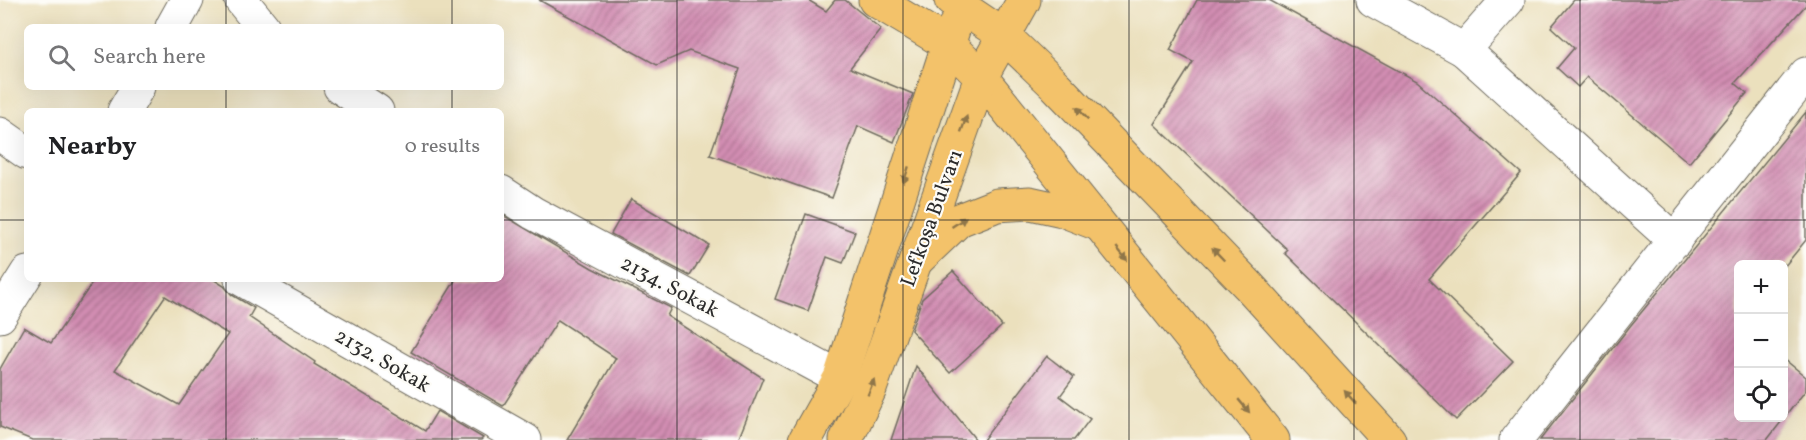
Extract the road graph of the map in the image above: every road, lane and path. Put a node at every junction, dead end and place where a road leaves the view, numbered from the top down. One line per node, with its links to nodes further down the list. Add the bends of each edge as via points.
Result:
1 (188, 0): 8 (street)
2 (241, 0): 9 (street)
3 (875, 0): 11 (main road)
4 (1024, 0): 10 (main road, Lefkoşa Bulvarı)
5 (1373, 0): 12 (street)
6 (1508, 0): 12 (street)
7 (959, 2): 10 (main road); 11 (main road, Lefkoşa Bulvarı)
8 (174, 24)
9 (261, 24)
10 (1003, 35): 14 (main road, Lefkoşa Bulvarı); 33 (main road, one-way to 10, via 1240,276)
11 (948, 44): 14 (main road); 28 (main road, Lefkoşa Bulvarı, one-way to 28)
12 (1464, 50): 23 (street)
13 (1806, 74): 23 (street)
14 (981, 77): 22 (main road); 24 (main road, Lefkoşa Bulvarı, one-way to 14)
15 (136, 90): 17 (street)
16 (345, 90): 18 (street)
17 (126, 108)
18 (372, 108)
19 (0, 134): 20 (street)
20 (24, 151)
21 (504, 194): 28 (street, 2134. Sokak, via 532,213)
22 (1098, 224): 24 (main road, one-way to 22, via 959,220 997,206 1030,204 1062,210); 32 (main road, one-way to 32)
23 (1675, 242): 34 (street)
24 (916, 261): 31 (main road, Lefkoşa Bulvarı, one-way to 24, via 870,389)
25 (24, 278): 27 (street)
26 (246, 282): 29 (street, 2132. Sokak)
27 (0, 316)
28 (840, 378): 30 (main road, Lefkoşa Bulvarı)
29 (525, 440)
30 (805, 440)
31 (846, 440)
32 (1273, 440)
33 (1389, 440)
34 (1516, 440)

